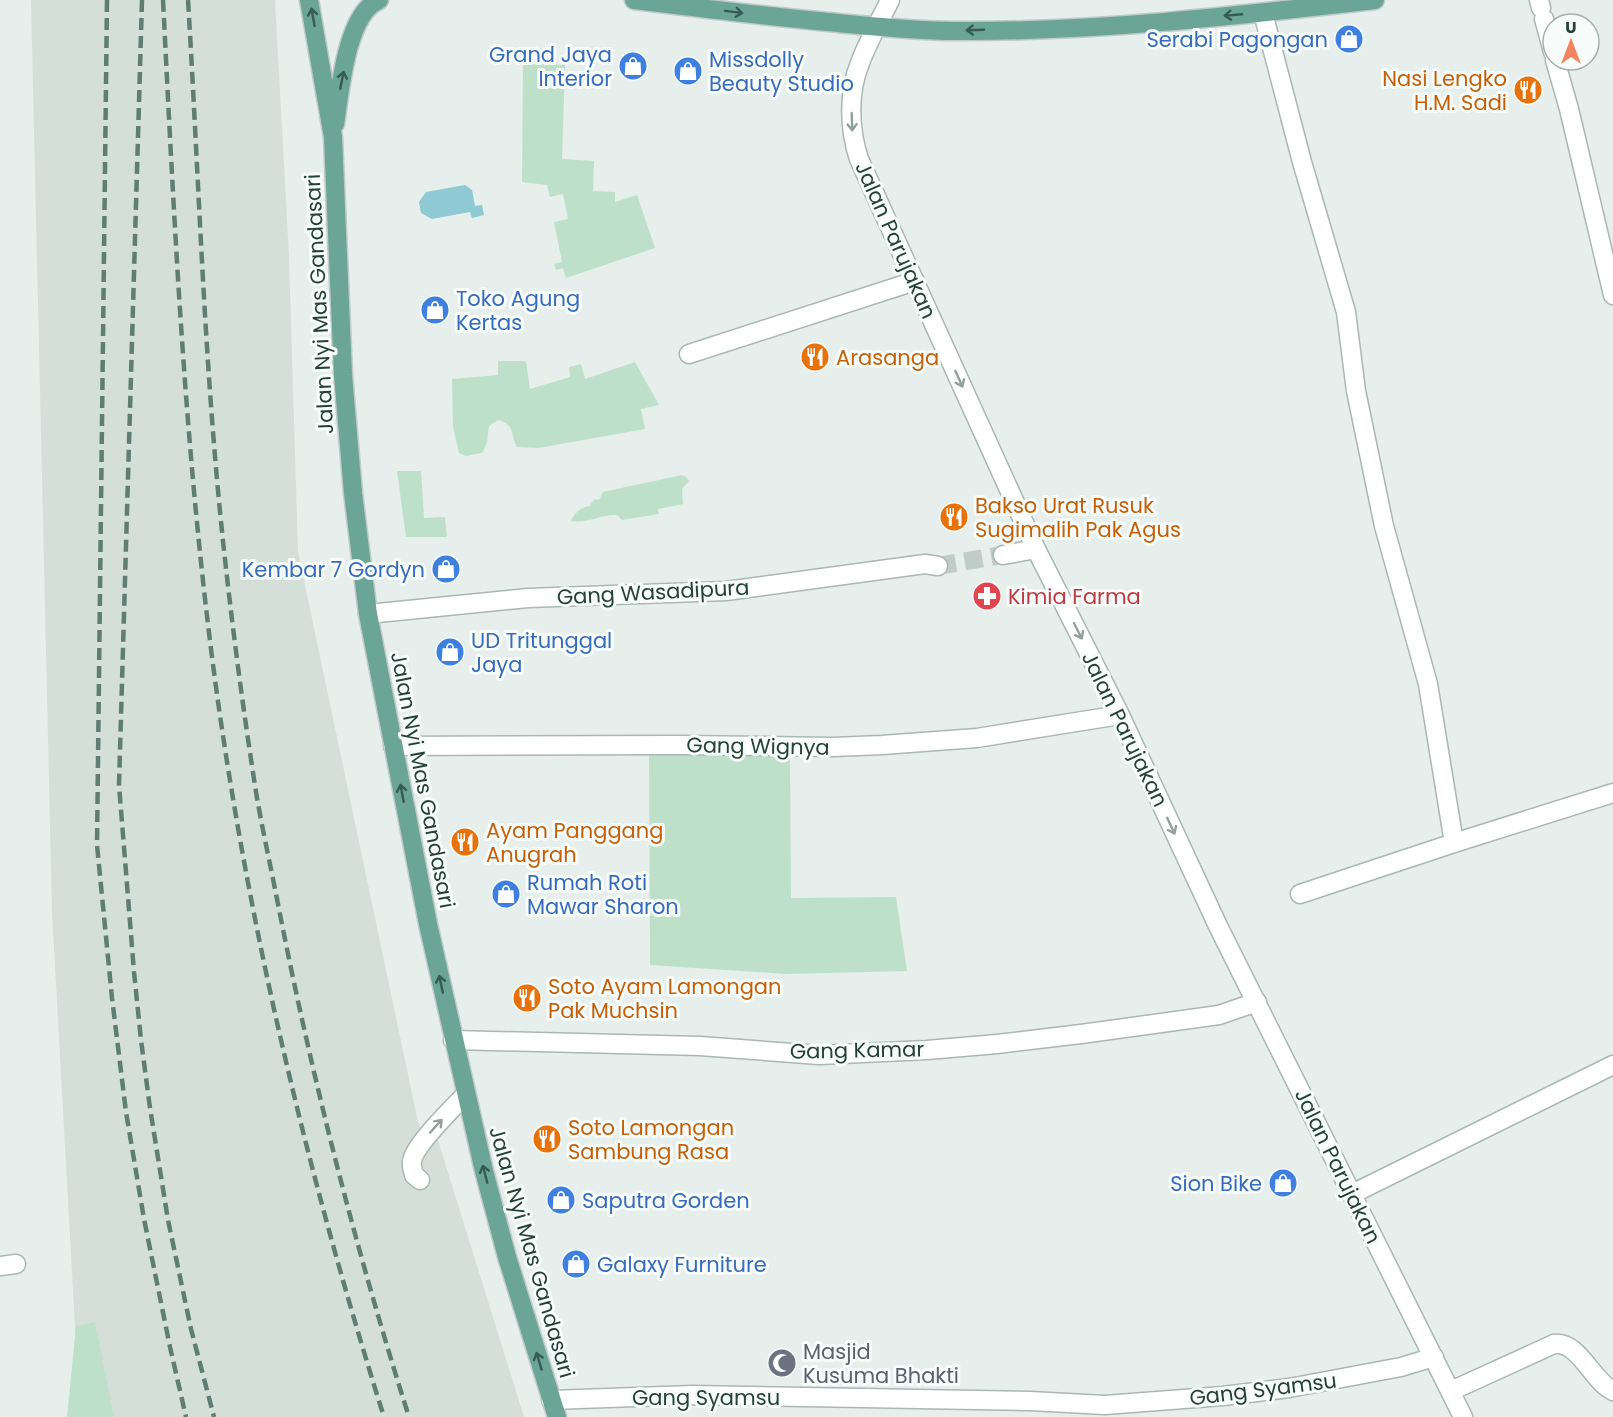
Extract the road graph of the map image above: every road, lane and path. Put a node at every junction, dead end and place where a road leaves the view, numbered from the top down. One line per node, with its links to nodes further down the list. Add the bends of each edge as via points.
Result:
1 (309, 0): 9 (main road, Jalan Nyi Mas Gandasari, one-way to 1)
2 (379, 0): 9 (main road, Jalan Nyi Mas Gandasari, one-way to 2, via 350,43 359,18)
3 (634, 0): 7 (main road, one-way to 7)
4 (890, 0): 7 (street, Jalan Parujakan)
5 (1375, 0): 6 (main road)
6 (1263, 12): 7 (main road, one-way to 7, via 1096,27 954,31); 20 (street, via 1346,312 1356,392 1384,526 1428,684)
7 (877, 27): 10 (street, Jalan Parujakan, one-way to 10, via 859,65 852,96 854,144)
8 (1558, 72): 11 (street)
9 (333, 137): 16 (main road, Jalan Nyi Mas Gandasari, via 343,375)
10 (915, 281): 12 (street); 13 (street, Jalan Parujakan, one-way to 13)
11 (1613, 296)
12 (689, 354)
13 (1036, 549): 14 (street); 17 (street, Jalan Parujakan, one-way to 17)
14 (1003, 555)
15 (938, 566): 16 (street, Gang Wasadipura, via 925,564 726,591 528,598)
16 (368, 614): 18 (main road, Jalan Nyi Mas Gandasari)
17 (1120, 715): 18 (street, Gang Wignya, via 977,738 882,745); 22 (street, Jalan Parujakan, one-way to 22)
18 (393, 746): 23 (main road, Jalan Nyi Mas Gandasari, one-way to 18)
19 (1613, 794): 20 (street)
20 (1454, 843): 21 (street)
21 (1300, 894)
22 (1257, 1002): 23 (street, Gang Kamar, via 1219,1015 927,1050 819,1054 700,1046); 27 (street, Jalan Parujakan)
23 (453, 1040): 25 (main road, Jalan Nyi Mas Gandasari)
24 (1613, 1065): 27 (street)
25 (466, 1094): 26 (street, one-way to 25, via 414,1175 415,1154); 31 (main road, Jalan Nyi Mas Gandasari, one-way to 25, via 504,1246)
26 (420, 1180)
27 (1352, 1194): 28 (street, Jalan Parujakan)
28 (1434, 1357): 30 (street, Jalan Parujakan); 32 (street, Gang Syamsu, via 1401,1368 1289,1388)
29 (1613, 1391): 30 (street, via 1569,1346 1559,1343)
30 (1450, 1392): 33 (street, Jalan Parujakan)
31 (554, 1408): 32 (street, Gang Syamsu, via 692,1395)
32 (1030, 1409)
33 (1463, 1417)

